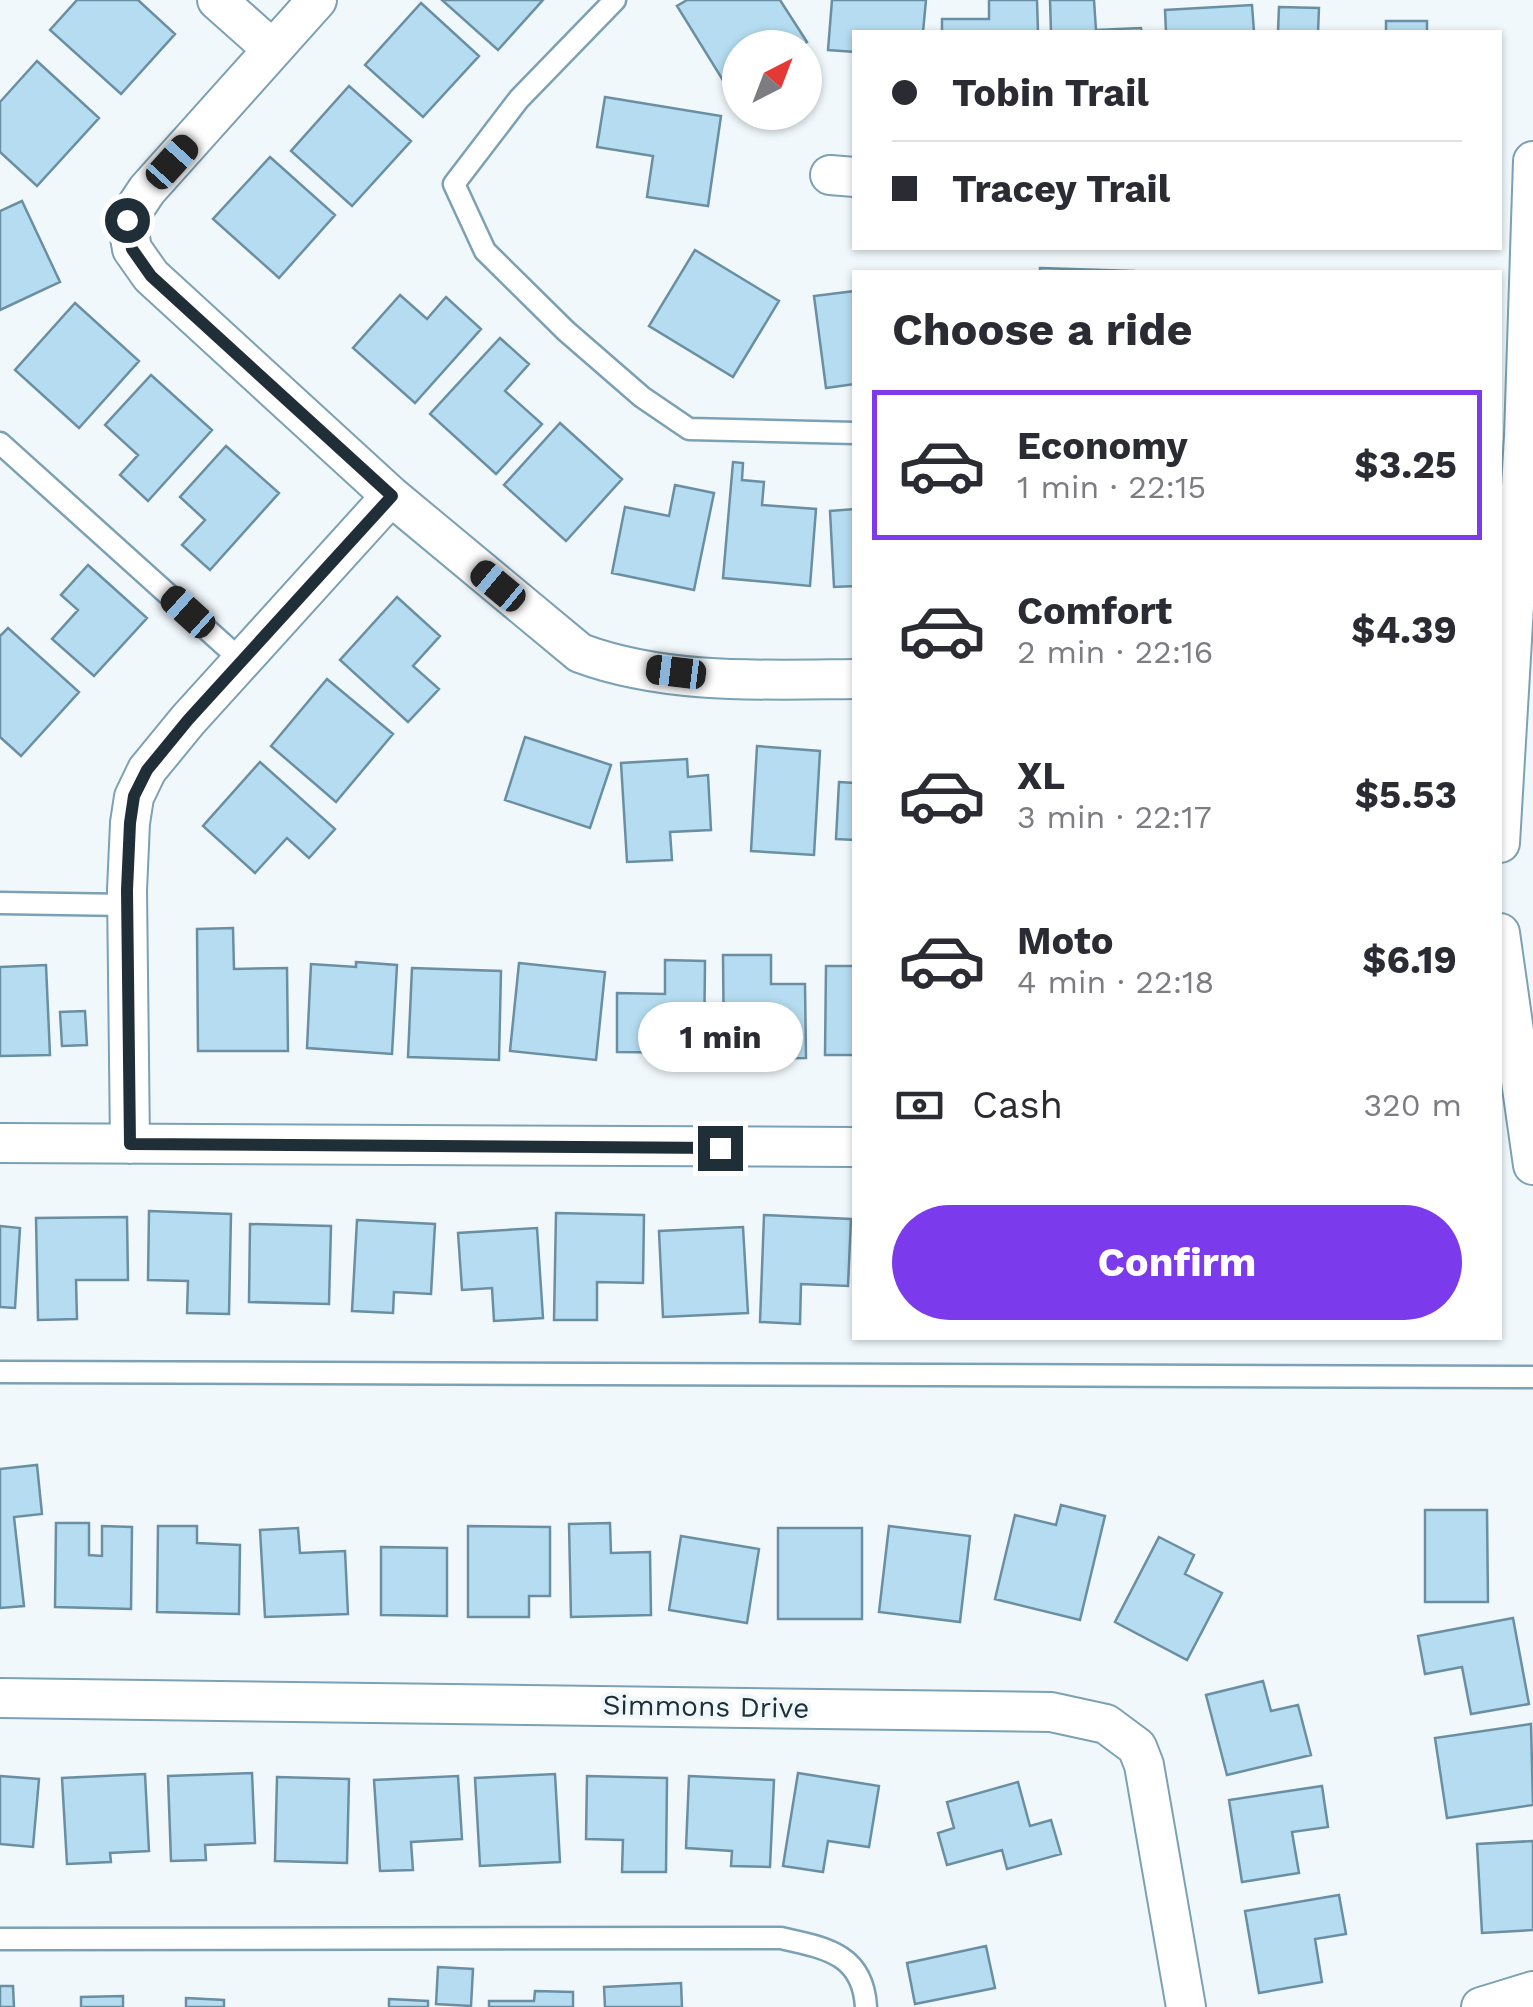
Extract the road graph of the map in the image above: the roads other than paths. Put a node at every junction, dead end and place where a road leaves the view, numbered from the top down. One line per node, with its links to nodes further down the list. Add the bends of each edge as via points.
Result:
1 (217, 0): 4 (street)
2 (318, 0): 4 (street)
3 (615, 0): 7 (lane, via 519,99 454,184 485,251 566,331 688,429)
4 (272, 49): 10 (street, via 147,190 127,220 132,249 151,276)
5 (1533, 161): 6 (street)
6 (1515, 215): 8 (street)
7 (852, 433)
8 (1512, 436): 12 (street)
9 (0, 443): 11 (lane)
10 (392, 496): 11 (street); 13 (street, via 580,653 612,665 740,680)
11 (242, 661): 16 (street, via 147,770 134,796)
12 (1505, 674): 14 (street)
13 (852, 679)
14 (1502, 775)
15 (0, 903): 16 (lane)
16 (127, 905): 19 (street)
17 (1502, 954): 21 (street)
18 (0, 1143): 19 (street)
19 (130, 1144): 20 (street)
20 (852, 1147)
21 (1521, 1150)
22 (0, 1372): 23 (lane)
23 (1533, 1378)
24 (0, 1698): 28 (street, Simmons Drive, via 1082,1716 1124,1735 1144,1765)
25 (0, 1939): 27 (lane, via 781,1938 850,1963 865,1985)
26 (1533, 1990): 29 (street)
27 (866, 2007)
28 (1186, 2007)
29 (1481, 2007)

